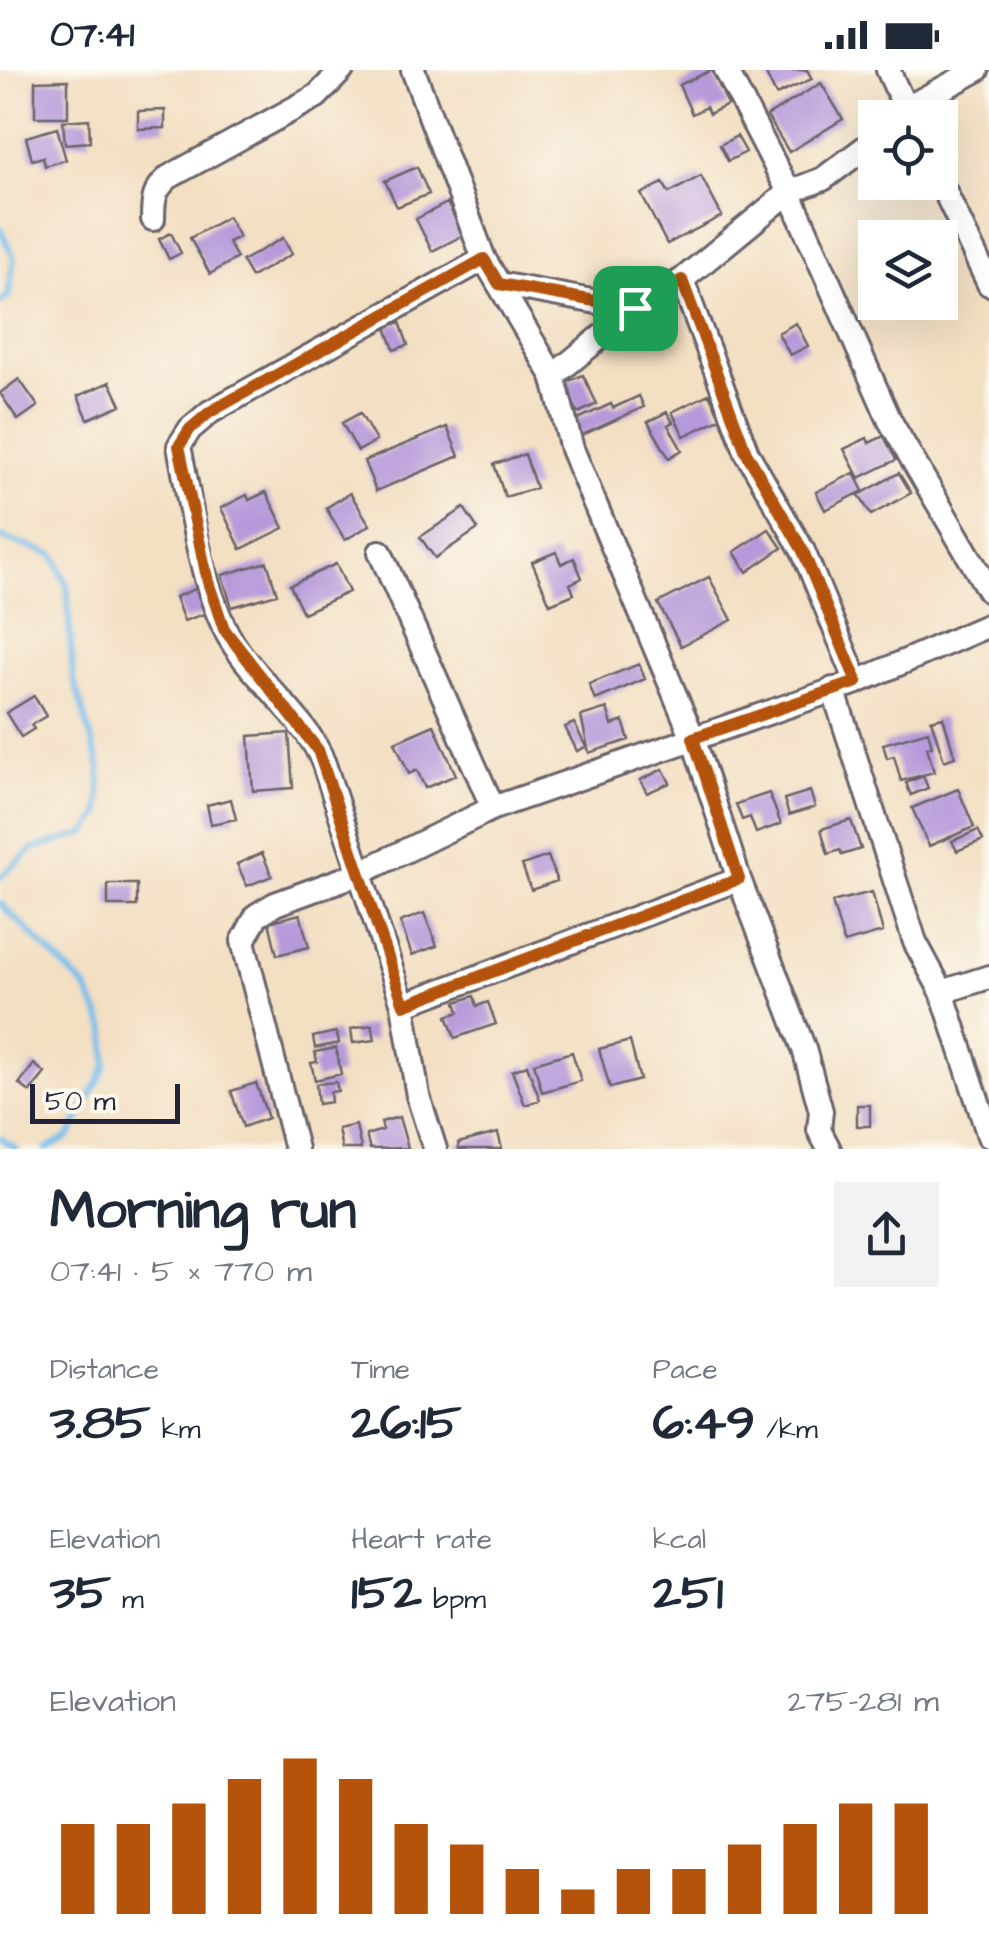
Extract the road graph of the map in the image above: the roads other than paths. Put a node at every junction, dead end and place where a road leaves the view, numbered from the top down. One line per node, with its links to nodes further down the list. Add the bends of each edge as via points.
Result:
1 (342, 70): 11 (street, via 317,96 158,187)
2 (412, 70): 13 (street)
3 (726, 70): 9 (street)
4 (888, 70): 6 (street)
5 (977, 70): 7 (street)
6 (899, 100)
7 (928, 100)
8 (858, 153): 9 (street, via 822,179)
9 (789, 192): 14 (street); 20 (street, via 890,421)
10 (952, 200): 12 (street)
11 (154, 219)
12 (982, 250): 16 (street)
13 (484, 259): 15 (street); 26 (street, via 210,412 179,446 224,629 318,750)
14 (682, 280): 17 (street); 22 (street, via 746,452 803,551)
15 (499, 284): 17 (street); 18 (street)
16 (989, 284)
17 (635, 308): 18 (street)
18 (553, 376): 24 (street, via 572,449)
19 (380, 552): 25 (street)
20 (989, 591)
21 (989, 625): 22 (street)
22 (857, 682): 23 (street)
23 (834, 690): 24 (street); 29 (street, via 915,942)
24 (693, 738): 25 (street); 27 (street)
25 (493, 808): 26 (street)
26 (360, 873): 30 (street); 33 (street, via 275,904 257,915 243,941)
27 (739, 879): 30 (street); 32 (street, via 804,1050)
28 (989, 978): 29 (street)
29 (942, 992): 31 (street)
30 (404, 1005): 34 (street, via 418,1096)
31 (989, 1136)
32 (824, 1140): 35 (street)
33 (296, 1149)
34 (435, 1149)
35 (801, 1149)

